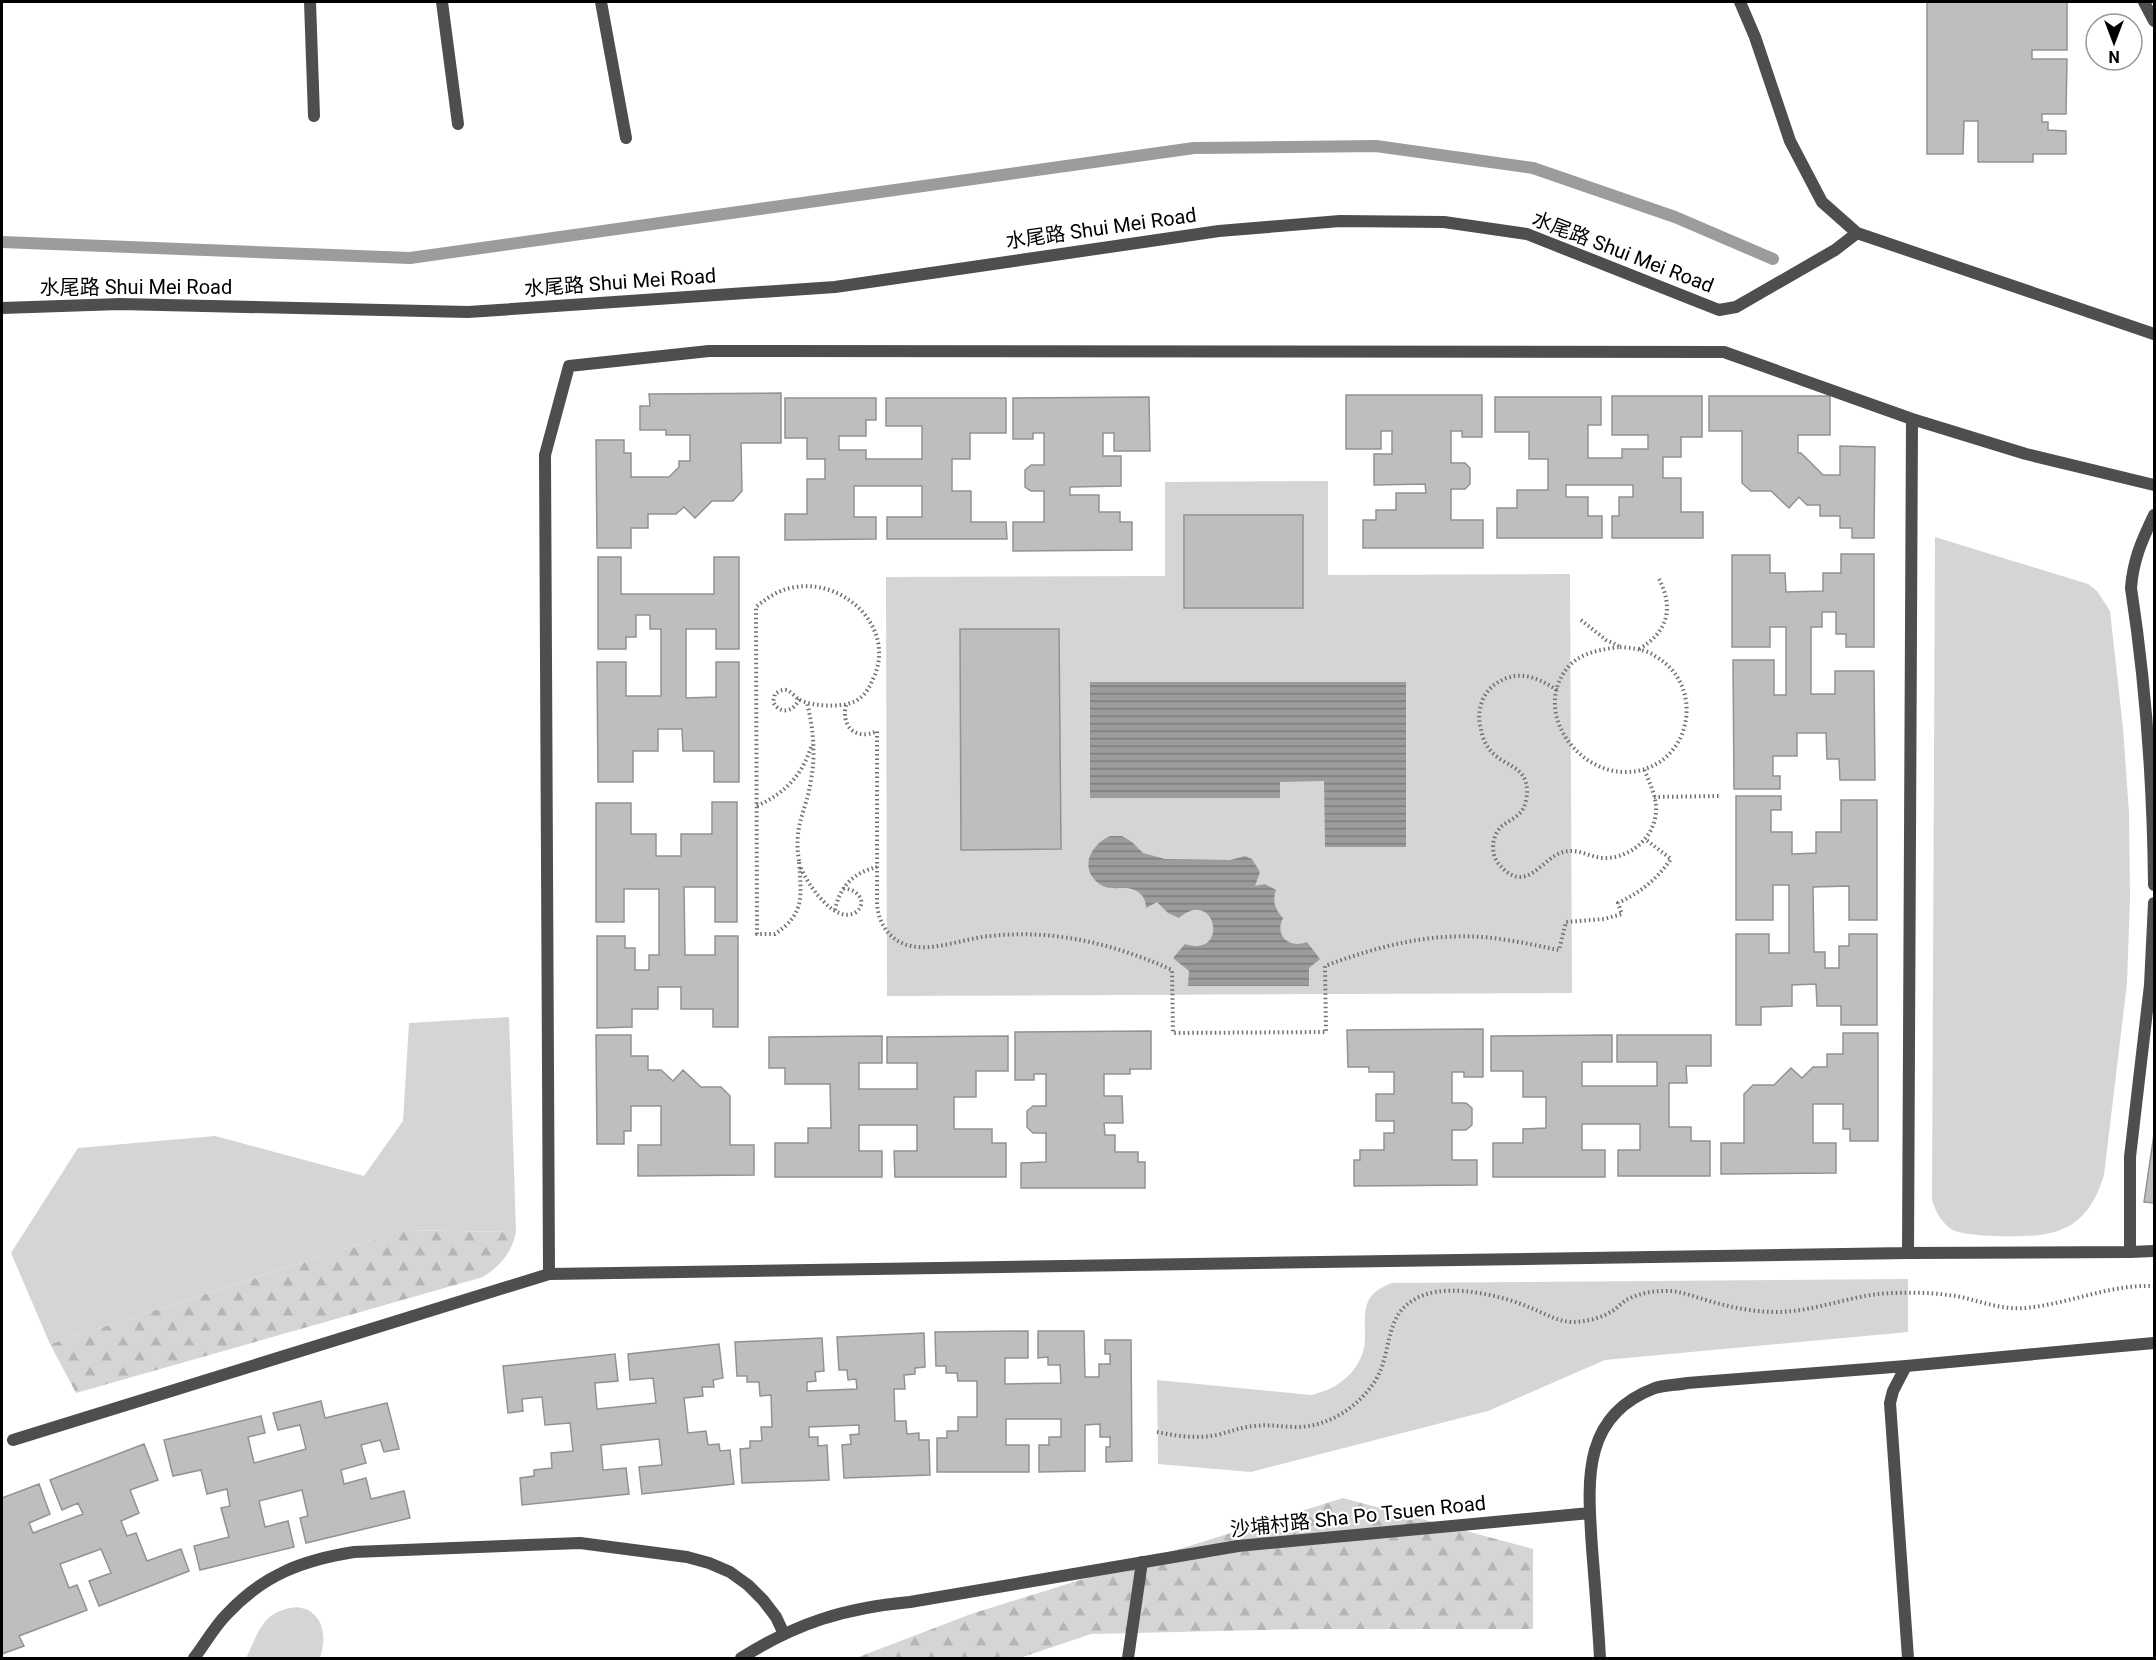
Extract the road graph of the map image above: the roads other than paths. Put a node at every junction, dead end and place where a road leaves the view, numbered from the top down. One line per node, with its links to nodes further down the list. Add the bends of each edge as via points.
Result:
1 (310, 2): 7 (street)
2 (442, 2): 8 (street)
3 (601, 2): 9 (street)
4 (1740, 2): 10 (street, via 1790,141 1821,202)
5 (2144, 2): 6 (street)
6 (2154, 21)
7 (314, 116)
8 (458, 124)
9 (626, 138)
10 (1857, 233): 11 (street, 水尾路 Shui Mei Road, via 1835,250 1736,307 1719,310 1527,234 1443,222 1340,221 1219,231 835,287 492,310 120,304); 12 (street)
11 (2, 308)
12 (2154, 334)
13 (1912, 419): 14 (street, via 2026,454); 19 (street); 21 (street, via 1724,352 709,351 568,366 545,455)
14 (2154, 485)
15 (2154, 515): 16 (street, via 2138,548 2131,588 2147,726)
16 (2154, 885)
17 (2154, 903): 20 (street, via 2150,985 2130,1157)
18 (2154, 1251): 20 (street)
19 (1908, 1252): 20 (street); 21 (street)
20 (2130, 1252)
21 (549, 1274): 24 (street)
22 (2154, 1343): 23 (street)
23 (1906, 1366): 25 (street, via 1656,1388 1628,1402 1607,1424 1593,1452); 32 (street, via 1890,1403)
24 (13, 1440)
25 (1590, 1513): 26 (street, 沙埔村路 Sha Po Tsuen Road, via 1238,1546); 31 (street)
26 (1142, 1562): 27 (street, 沙埔村路 Sha Po Tsuen Road, via 871,1606 833,1614); 30 (street)
27 (784, 1634): 28 (street, via 764,1600 748,1585 720,1567 687,1557 580,1543 401,1550 325,1557 272,1577 226,1614); 29 (street, 沙埔村路 Sha Po Tsuen Road)
28 (194, 1659)
29 (741, 1659)
30 (1128, 1659)
31 (1600, 1659)
32 (1908, 1659)

